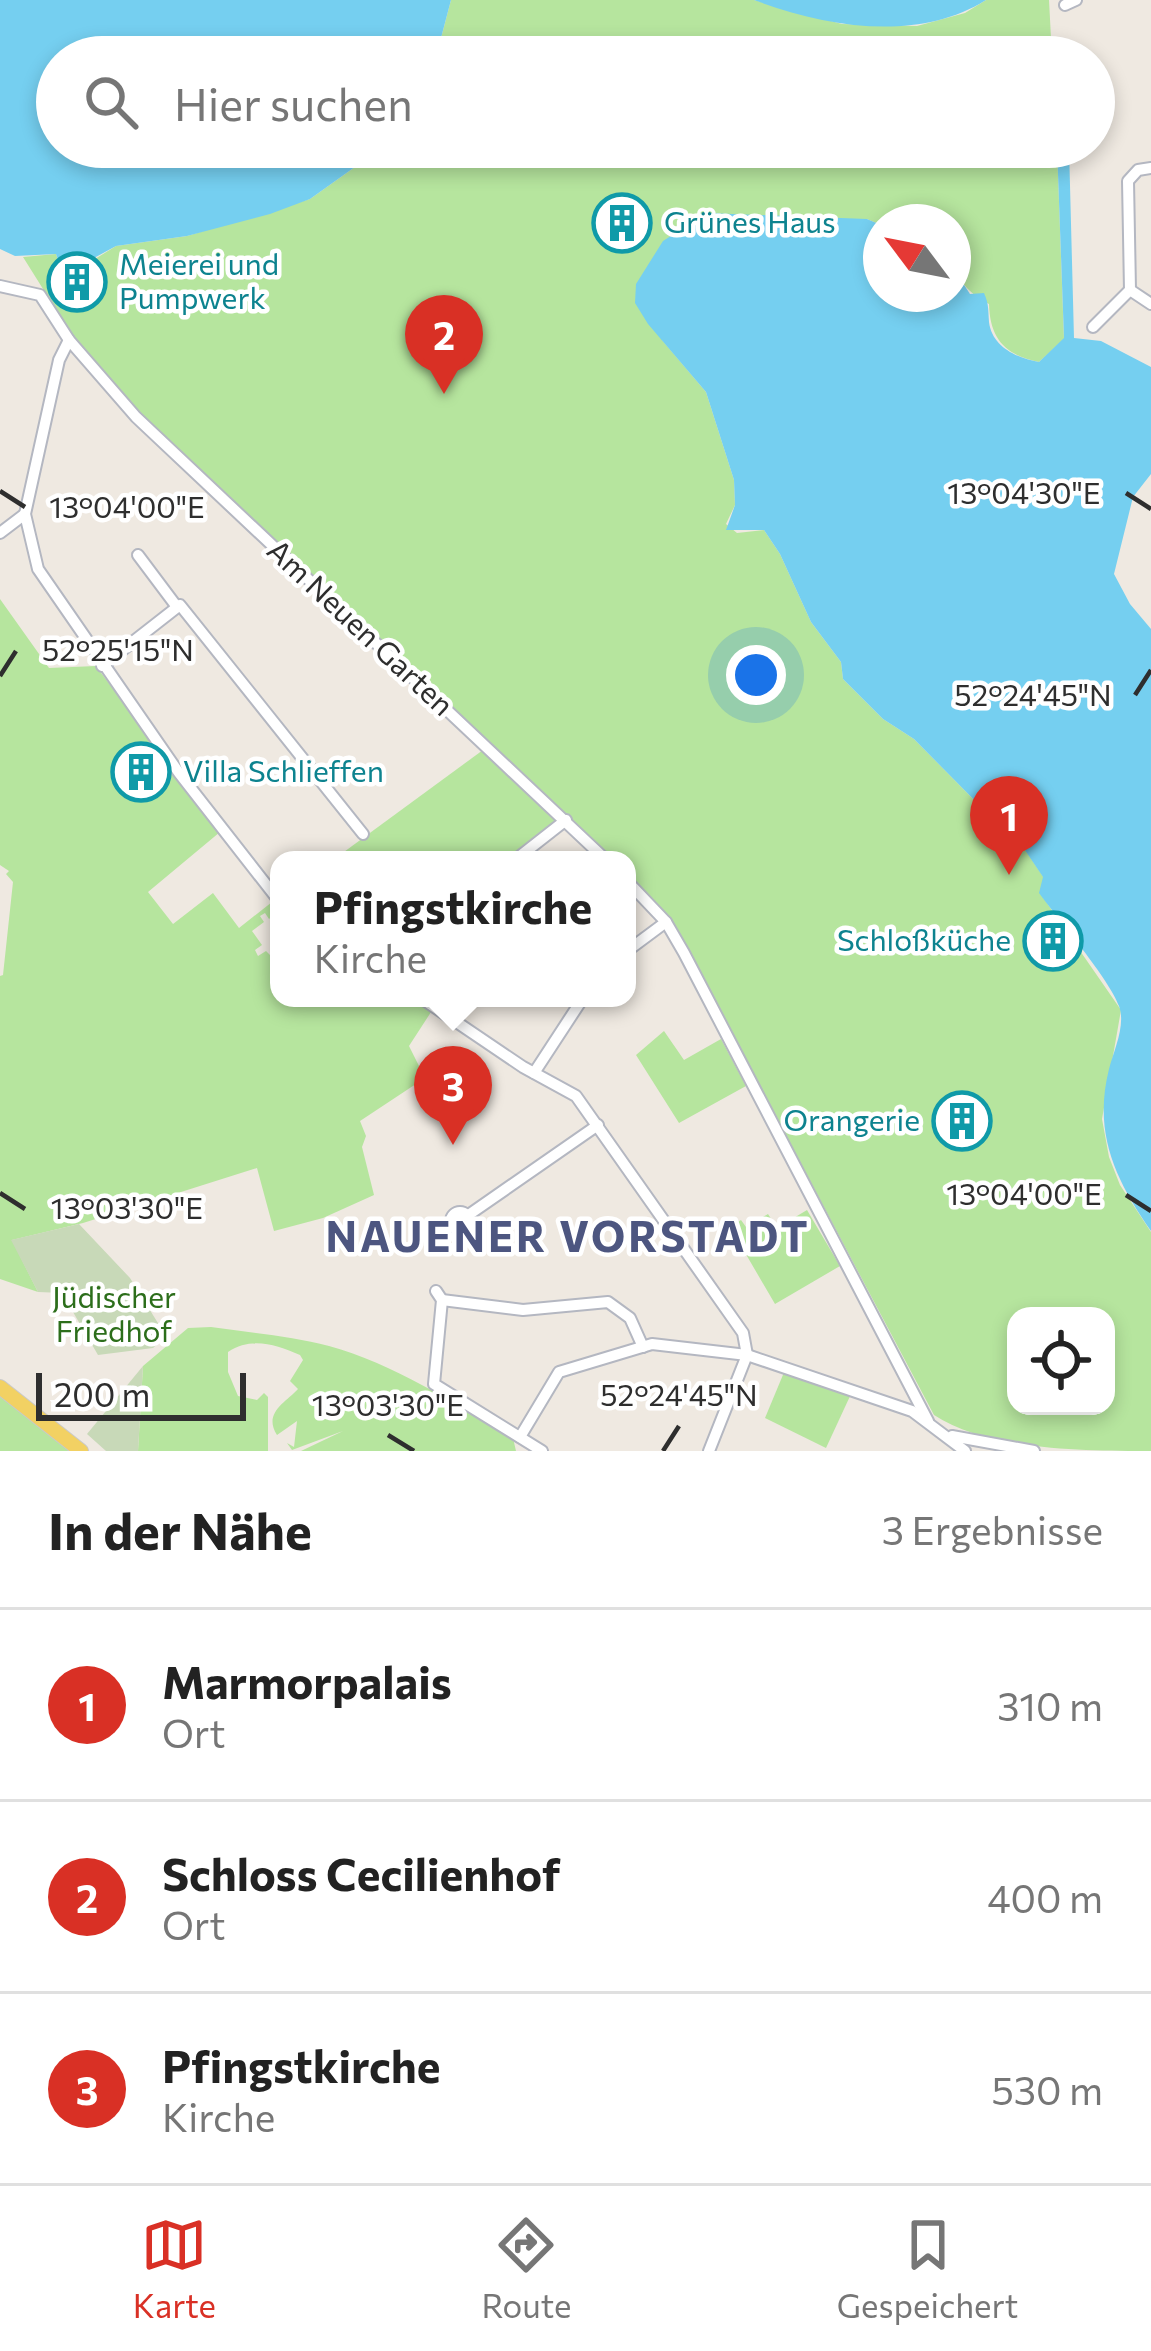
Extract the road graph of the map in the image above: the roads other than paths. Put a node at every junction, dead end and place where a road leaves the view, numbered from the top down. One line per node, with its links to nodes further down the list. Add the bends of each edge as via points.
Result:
1 (1151, 168): 3 (street, via 1128,181)
2 (0, 286): 6 (street, Am Neuen Garten, via 40,295)
3 (1130, 290): 4 (street); 5 (street)
4 (1151, 304)
5 (1093, 327)
6 (69, 340): 7 (street); 13 (street, Am Neuen Garten, via 183,463)
7 (20, 518): 8 (street); 9 (street); 12 (street, via 38,569)
8 (0, 521)
9 (0, 533)
10 (138, 555): 11 (street)
11 (177, 607): 12 (street); 14 (street)
12 (102, 666): 17 (street)
13 (566, 820): 15 (street); 16 (street, Am Neuen Garten)
14 (363, 834)
15 (526, 851)
16 (597, 851)
17 (270, 889)
18 (636, 890): 19 (street)
19 (666, 922): 20 (street); 29 (street)
20 (636, 944)
21 (435, 1007): 23 (street)
22 (578, 1007): 23 (street)
23 (534, 1073): 24 (street, via 576,1096)
24 (598, 1125): 25 (street); 27 (street, via 743,1333)
25 (467, 1216)
26 (643, 1347): 27 (street); 31 (street, via 559,1372); 31 (street, via 630,1318 608,1302 523,1310 439,1295 434,1384)
27 (747, 1355): 29 (street); 34 (street)
28 (0, 1387): 32 (main road)
29 (928, 1420): 30 (street)
30 (949, 1436): 35 (street); 36 (street)
31 (520, 1437): 33 (street)
32 (81, 1451)
33 (542, 1451)
34 (709, 1451)
35 (965, 1451)
36 (1034, 1451)

